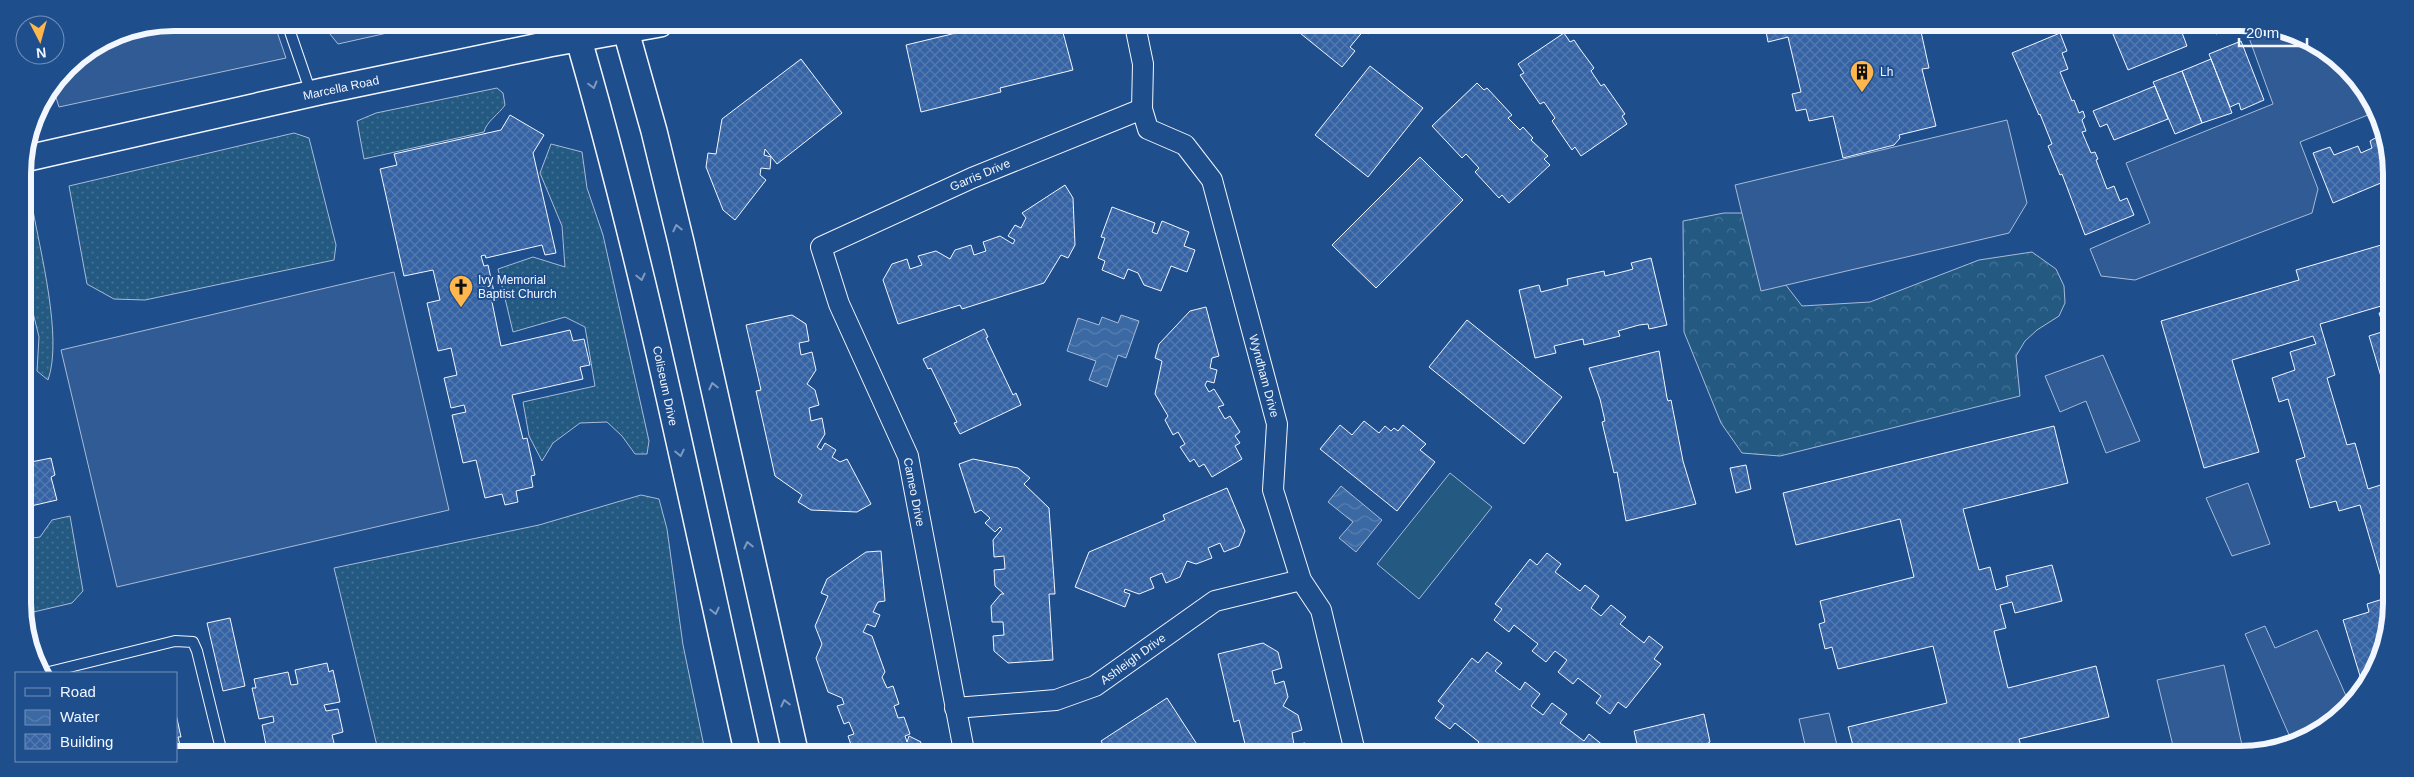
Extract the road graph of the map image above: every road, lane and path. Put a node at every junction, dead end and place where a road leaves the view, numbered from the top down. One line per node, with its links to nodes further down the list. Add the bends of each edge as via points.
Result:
1 (290, 31): 5 (lane)
2 (576, 31): 5 (street, Marcella Road); 14 (street, Coliseum Drive, one-way to 14, via 646,298)
3 (626, 31): 15 (street, one-way to 3, via 654,131)
4 (1136, 31): 6 (street, Wyndham Drive, via 1143,64)
5 (311, 94): 7 (street, Marcella Road)
6 (1142, 109): 8 (street, Garris Drive, via 972,178); 9 (street, Wyndham Drive, via 1148,129 1185,145 1212,180 1277,424 1273,490)
7 (32, 156)
8 (821, 247): 11 (street, Cameo Drive, via 839,304 908,456)
9 (1301, 580): 11 (street, Ashleigh Drive, via 1215,601 1095,686 1056,700); 12 (street, Wyndham Drive, via 1321,610)
10 (50, 672): 13 (lane, via 175,641 193,642)
11 (955, 708): 16 (street, Cameo Drive)
12 (1353, 745)
13 (220, 746)
14 (746, 746)
15 (795, 746)
16 (963, 746)

